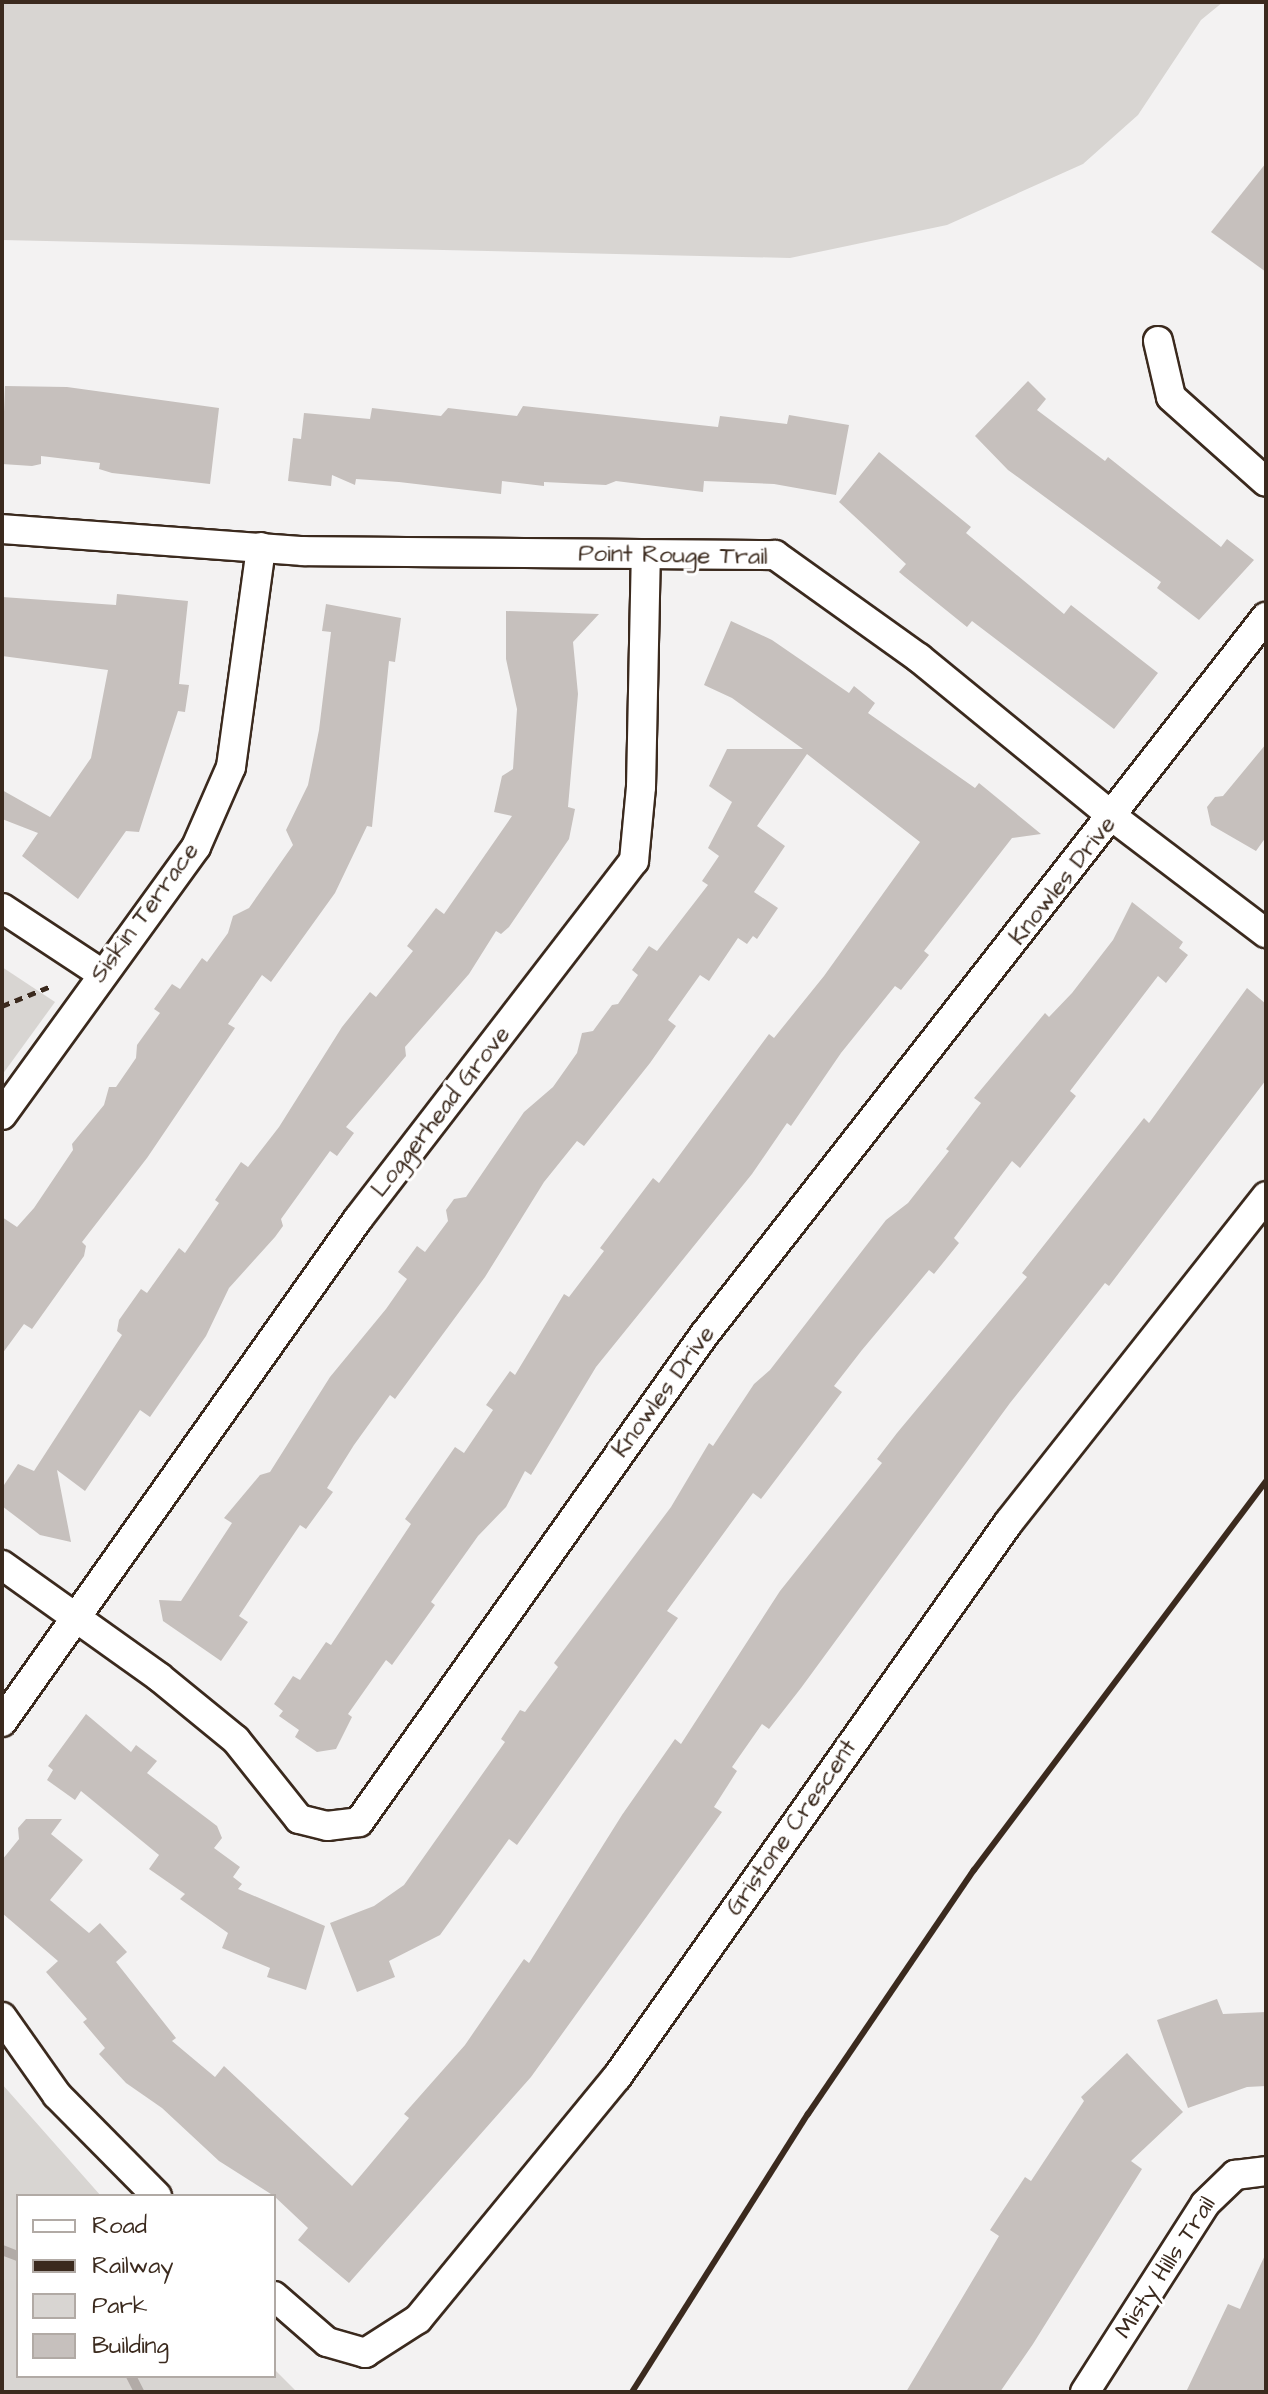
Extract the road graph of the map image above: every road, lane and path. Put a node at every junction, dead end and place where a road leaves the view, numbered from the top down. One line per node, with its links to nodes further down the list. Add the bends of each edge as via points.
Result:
1 (1158, 341): 2 (street, via 1171,397)
2 (1266, 482)
3 (2, 529): 4 (street, Point Rouge Trail)
4 (261, 547): 5 (street, Point Rouge Trail); 10 (street, Siskin Terrace, via 231,767 196,847)
5 (646, 555): 7 (street, Point Rouge Trail, via 775,555 919,658); 16 (street, Loggerhead Grove, via 641,787 634,861 358,1219)
6 (1266, 617): 7 (street, Knowles Drive)
7 (1113, 817): 9 (street, Point Rouge Trail); 16 (street, Knowles Drive, via 704,1335 359,1822 327,1826 299,1819 236,1740)
8 (2, 908): 10 (street)
9 (1266, 933)
10 (102, 974): 13 (street, Siskin Terrace)
11 (51, 986): 12 (path)
12 (2, 1006)
13 (2, 1115)
14 (1266, 1196): 21 (street, Gristone Crescent, via 1009,1522 617,2077 418,2319 365,2353 327,2342)
15 (2, 1565): 16 (street, Knowles Drive)
16 (75, 1617): 17 (street)
17 (2, 1722)
18 (2, 2017): 20 (street, via 57,2095)
19 (1266, 2171): 22 (street, Misty Hills Trail, via 1235,2175 1205,2204)
20 (155, 2194)
21 (276, 2298)
22 (1085, 2392)

